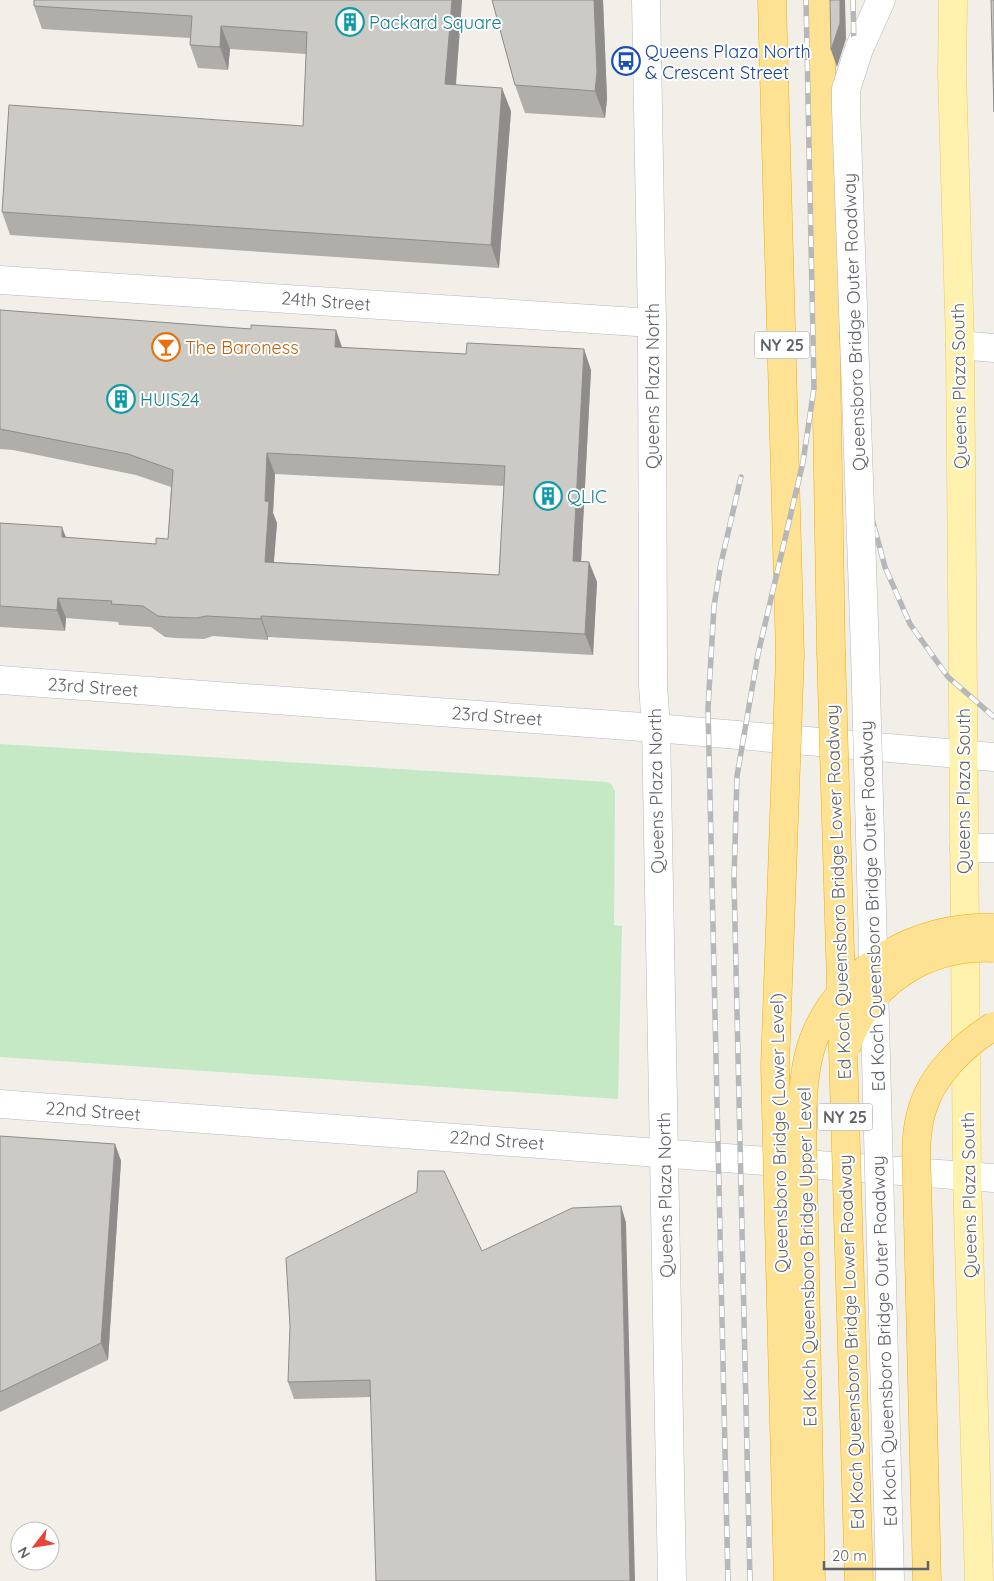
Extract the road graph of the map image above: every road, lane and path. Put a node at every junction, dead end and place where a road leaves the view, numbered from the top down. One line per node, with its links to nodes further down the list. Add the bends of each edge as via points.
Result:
1 (646, 0): 11 (street, Queens Plaza North)
2 (757, 0): 8 (highway)
3 (772, 0): 8 (highway, NY 25)
4 (820, 0): 9 (highway, NY 25)
5 (837, 0): 9 (highway, NY 25)
6 (882, 0): 14 (street, Queensboro Bridge Outer Roadway, bridge, via 859,49 846,89)
7 (953, 0): 12 (main road, Queens Plaza South)
8 (774, 35): 29 (highway, Queensboro Bridge (Lower Level) / NY 25, bridge, via 790,655 775,1066)
9 (822, 96): 32 (highway, Ed Koch Queensboro Bridge Lower Roadway / NY 25, bridge, via 831,652)
10 (0, 280): 11 (street, 24th Street)
11 (652, 323): 16 (street, Queens Plaza North, via 653,685)
12 (960, 346): 13 (street); 17 (main road, Queens Plaza South)
13 (994, 348)
14 (865, 651): 33 (street, Ed Koch Queensboro Bridge Outer Roadway, bridge)
15 (0, 680): 16 (street, 23rd Street)
16 (656, 728): 17 (street, 23rd Street); 25 (street, Queens Plaza North)
17 (963, 755): 18 (street, 23rd Street); 19 (main road, Queens Plaza South)
18 (994, 757)
19 (964, 848): 20 (street); 26 (main road, Queens Plaza South)
20 (994, 848)
21 (994, 928): 30 (highway, Ed Koch Queensboro Bridge Upper Level, bridge, via 958,929 935,934 898,948 879,960 830,1007 812,1043 802,1120)
22 (994, 948): 31 (highway, bridge, via 971,947 951,951 919,962 896,975 868,1004 845,1051 837,1102 835,1144)
23 (994, 1026): 34 (highway, bridge, via 977,1036 940,1074 922,1108 918,1126 916,1180)
24 (0, 1104): 25 (street, 22nd Street)
25 (664, 1152): 26 (street, 22nd Street); 28 (street, Queens Plaza North)
26 (967, 1177): 27 (street, 22nd Street); 35 (main road, Queens Plaza South)
27 (994, 1178)
28 (672, 1581)
29 (788, 1581)
30 (812, 1581)
31 (847, 1581)
32 (859, 1581)
33 (890, 1581)
34 (927, 1581)
35 (979, 1581)

